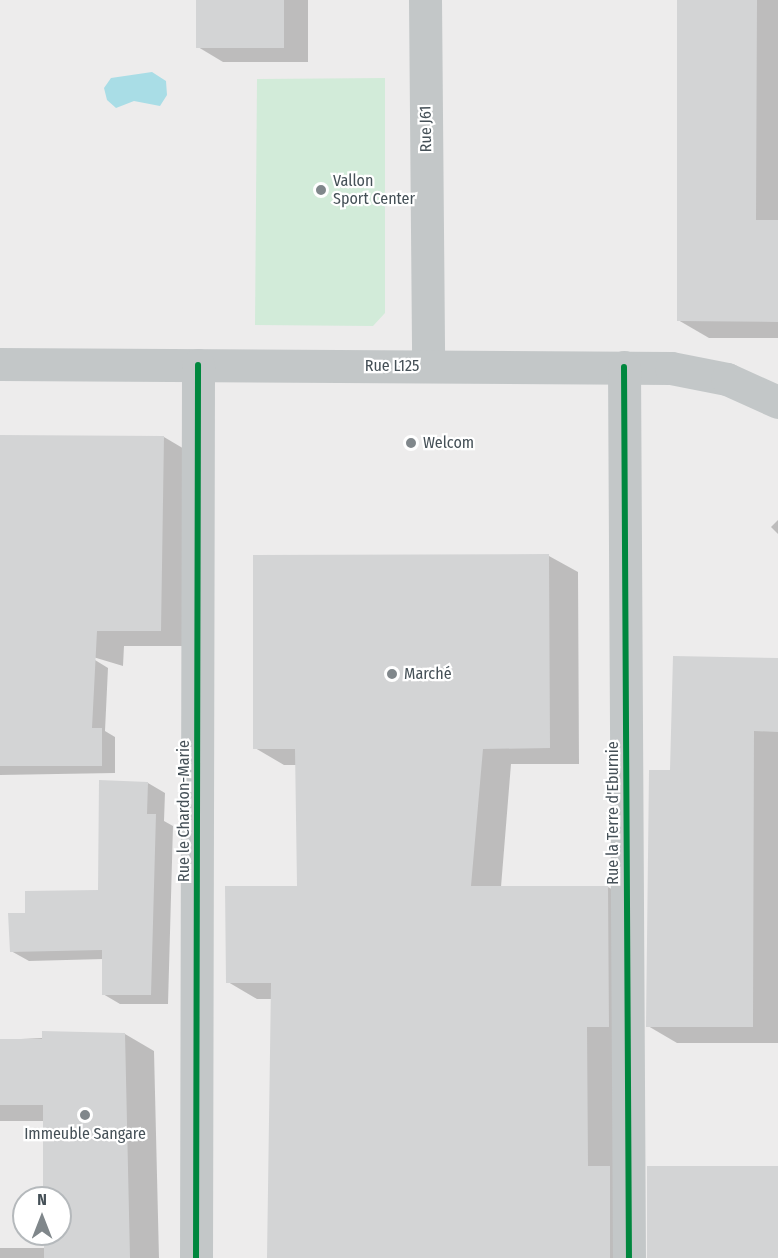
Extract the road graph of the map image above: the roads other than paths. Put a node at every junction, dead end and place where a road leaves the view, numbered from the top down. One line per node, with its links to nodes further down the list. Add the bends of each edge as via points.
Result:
1 (425, 0): 4 (street, Rue J61)
2 (0, 364): 3 (street, Rue L125)
3 (198, 365): 4 (street, Rue L125); 7 (street, Rue le Chardon-Marie)
4 (428, 366): 5 (street, Rue L125)
5 (624, 367): 6 (street, Rue L125, via 671,368 727,380); 8 (street, Rue la Terre d'Eburnie)
6 (778, 402)
7 (196, 1258)
8 (629, 1258)

